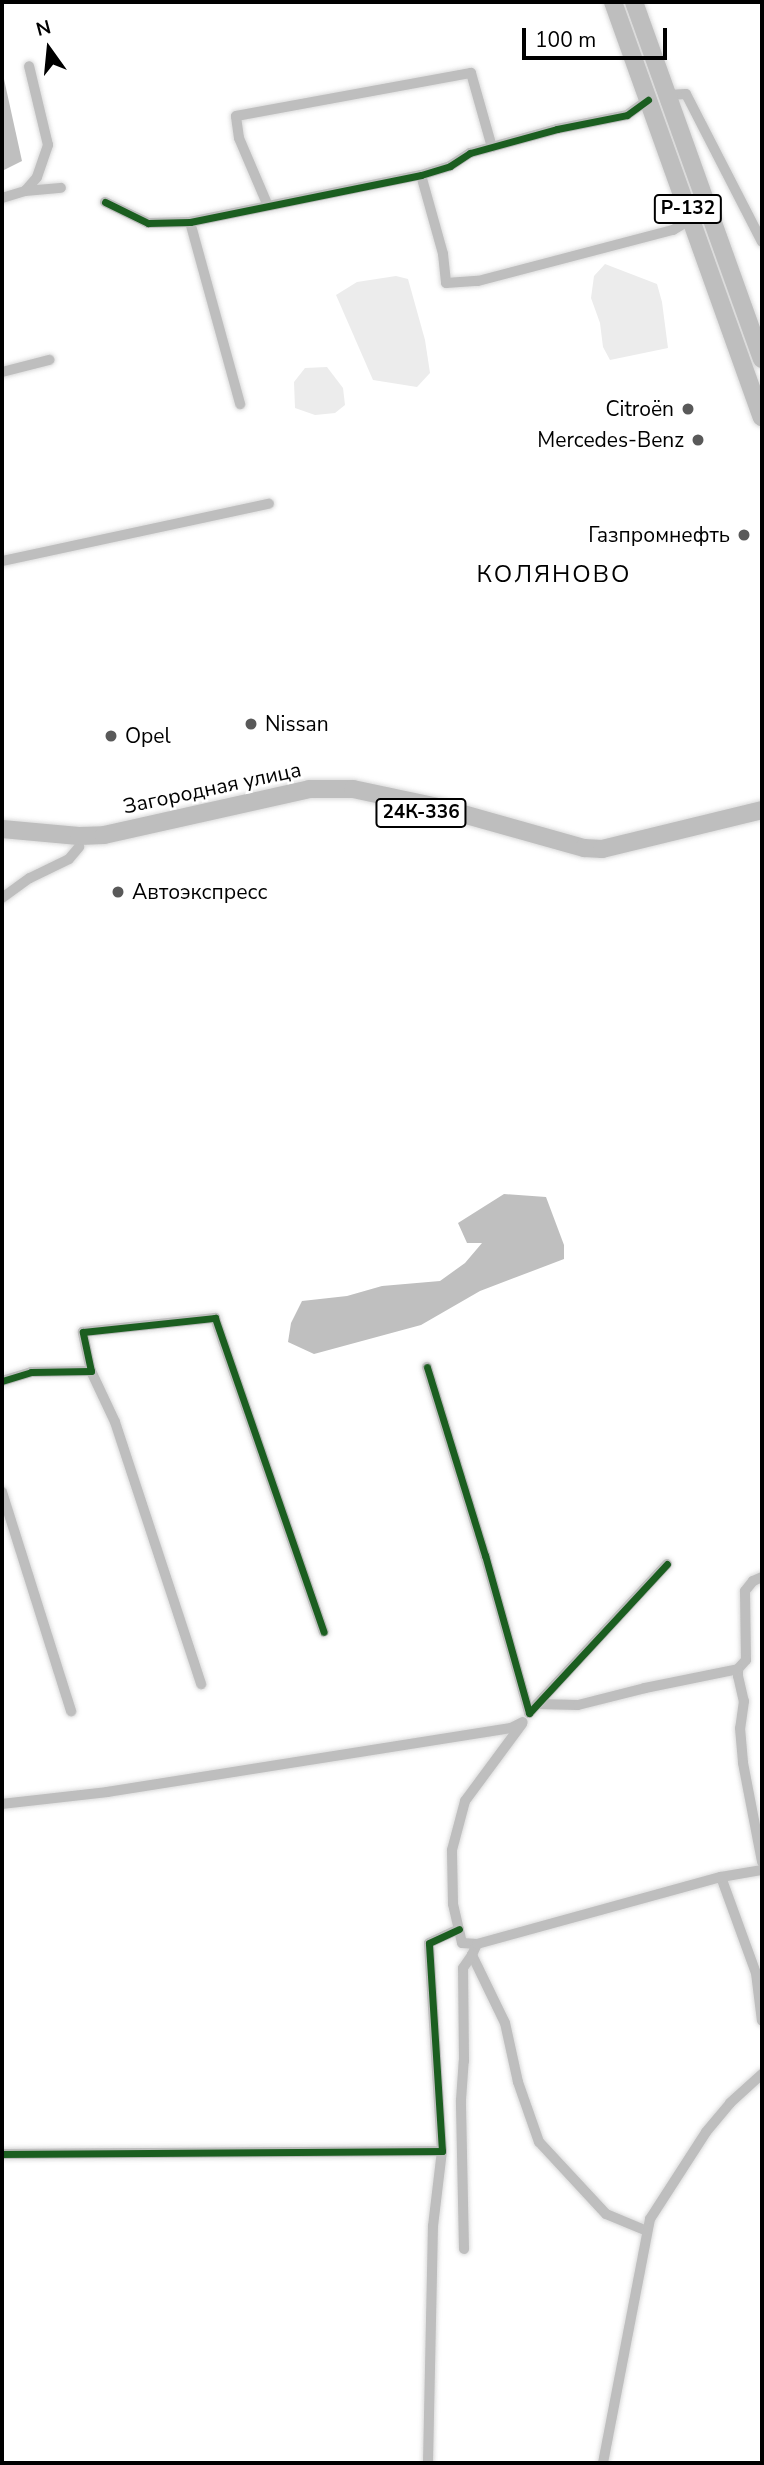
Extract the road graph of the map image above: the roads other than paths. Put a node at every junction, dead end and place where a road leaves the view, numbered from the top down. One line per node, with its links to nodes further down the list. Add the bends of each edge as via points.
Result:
1 (612, 2): 5 (main road, Р-132)
2 (634, 2): 4 (main road, Р-132)
3 (29, 66): 9 (street, via 48,145 37,177)
4 (667, 95): 15 (street, via 685,94); 16 (main road, Р-132)
5 (648, 100): 6 (street, via 618,118); 13 (main road, Р-132)
6 (492, 147): 7 (street); 12 (street, via 471,73 236,116 239,138)
7 (422, 175): 12 (street); 13 (street, via 446,283 478,281 673,230)
8 (61, 188): 9 (street)
9 (25, 191): 10 (street)
10 (2, 198)
11 (105, 202): 14 (street, via 148,223)
12 (268, 206): 14 (street)
13 (691, 219): 20 (main road, Р-132)
14 (190, 222): 19 (street)
15 (762, 242)
16 (762, 359)
17 (49, 360): 18 (street)
18 (2, 372)
19 (240, 404)
20 (762, 417)
21 (269, 505): 22 (street)
22 (2, 561)
23 (762, 810): 27 (main road, Загородная улица / 24К-336, via 602,849 564,844 392,796 321,789)
24 (762, 821): 27 (main road, Загородная улица / 24К-336, via 618,857 585,857 428,814 322,799 158,836)
25 (2, 829): 27 (main road, 24К-336)
26 (2, 841): 27 (main road, 24К-336)
27 (79, 842): 28 (street, via 69,859)
28 (2, 898)
29 (427, 1367): 39 (street)
30 (91, 1371): 31 (street, via 31,1371); 35 (street, via 83,1332 215,1318); 37 (street, via 115,1423)
31 (2, 1381)
32 (2, 1492): 38 (street)
33 (667, 1564): 39 (street)
34 (762, 1577): 36 (street, via 746,1591 747,1660)
35 (324, 1632)
36 (738, 1670): 39 (street); 41 (street, via 744,1702 740,1728 743,1763)
37 (201, 1684)
38 (71, 1711)
39 (530, 1713): 40 (street, via 511,1728 121,1790); 44 (street, via 465,1801 451,1867)
40 (2, 1804)
41 (762, 1862)
42 (762, 1870): 43 (street)
43 (721, 1877): 45 (street); 47 (street, via 756,1973)
44 (459, 1929): 45 (street, via 462,1943); 49 (street, via 429,1943)
45 (477, 1944): 46 (street)
46 (471, 1955): 51 (street, via 505,2023 518,2082 539,2142 607,2214); 52 (street, via 463,1968)
47 (762, 2021)
48 (762, 2074): 51 (street, via 706,2132 650,2219)
49 (442, 2151): 50 (street); 53 (street, via 433,2227)
50 (2, 2154)
51 (647, 2231): 54 (street)
52 (464, 2249)
53 (428, 2463)
54 (603, 2463)

